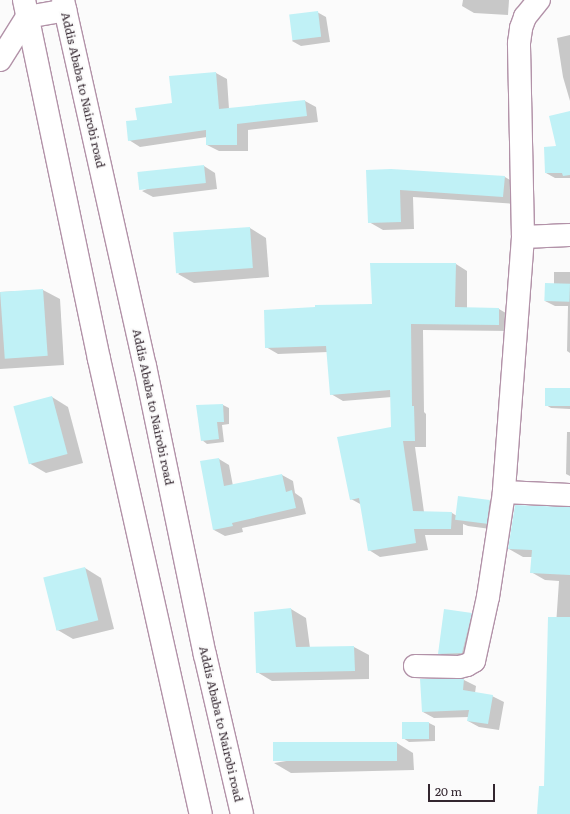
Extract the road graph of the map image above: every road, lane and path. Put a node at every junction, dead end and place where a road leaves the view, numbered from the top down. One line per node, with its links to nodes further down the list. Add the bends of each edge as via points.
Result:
1 (539, 0): 6 (main road, via 525,16 519,44)
2 (64, 5): 3 (main road); 11 (main road, Addis Ababa to Nairobi road)
3 (26, 8): 4 (main road); 10 (main road, via 99,359)
4 (0, 60)
5 (570, 235): 6 (main road)
6 (523, 236): 7 (main road)
7 (504, 492): 8 (main road); 9 (main road, via 488,597 474,661 459,667)
8 (570, 494)
9 (415, 666)
10 (201, 814)
11 (242, 814)

